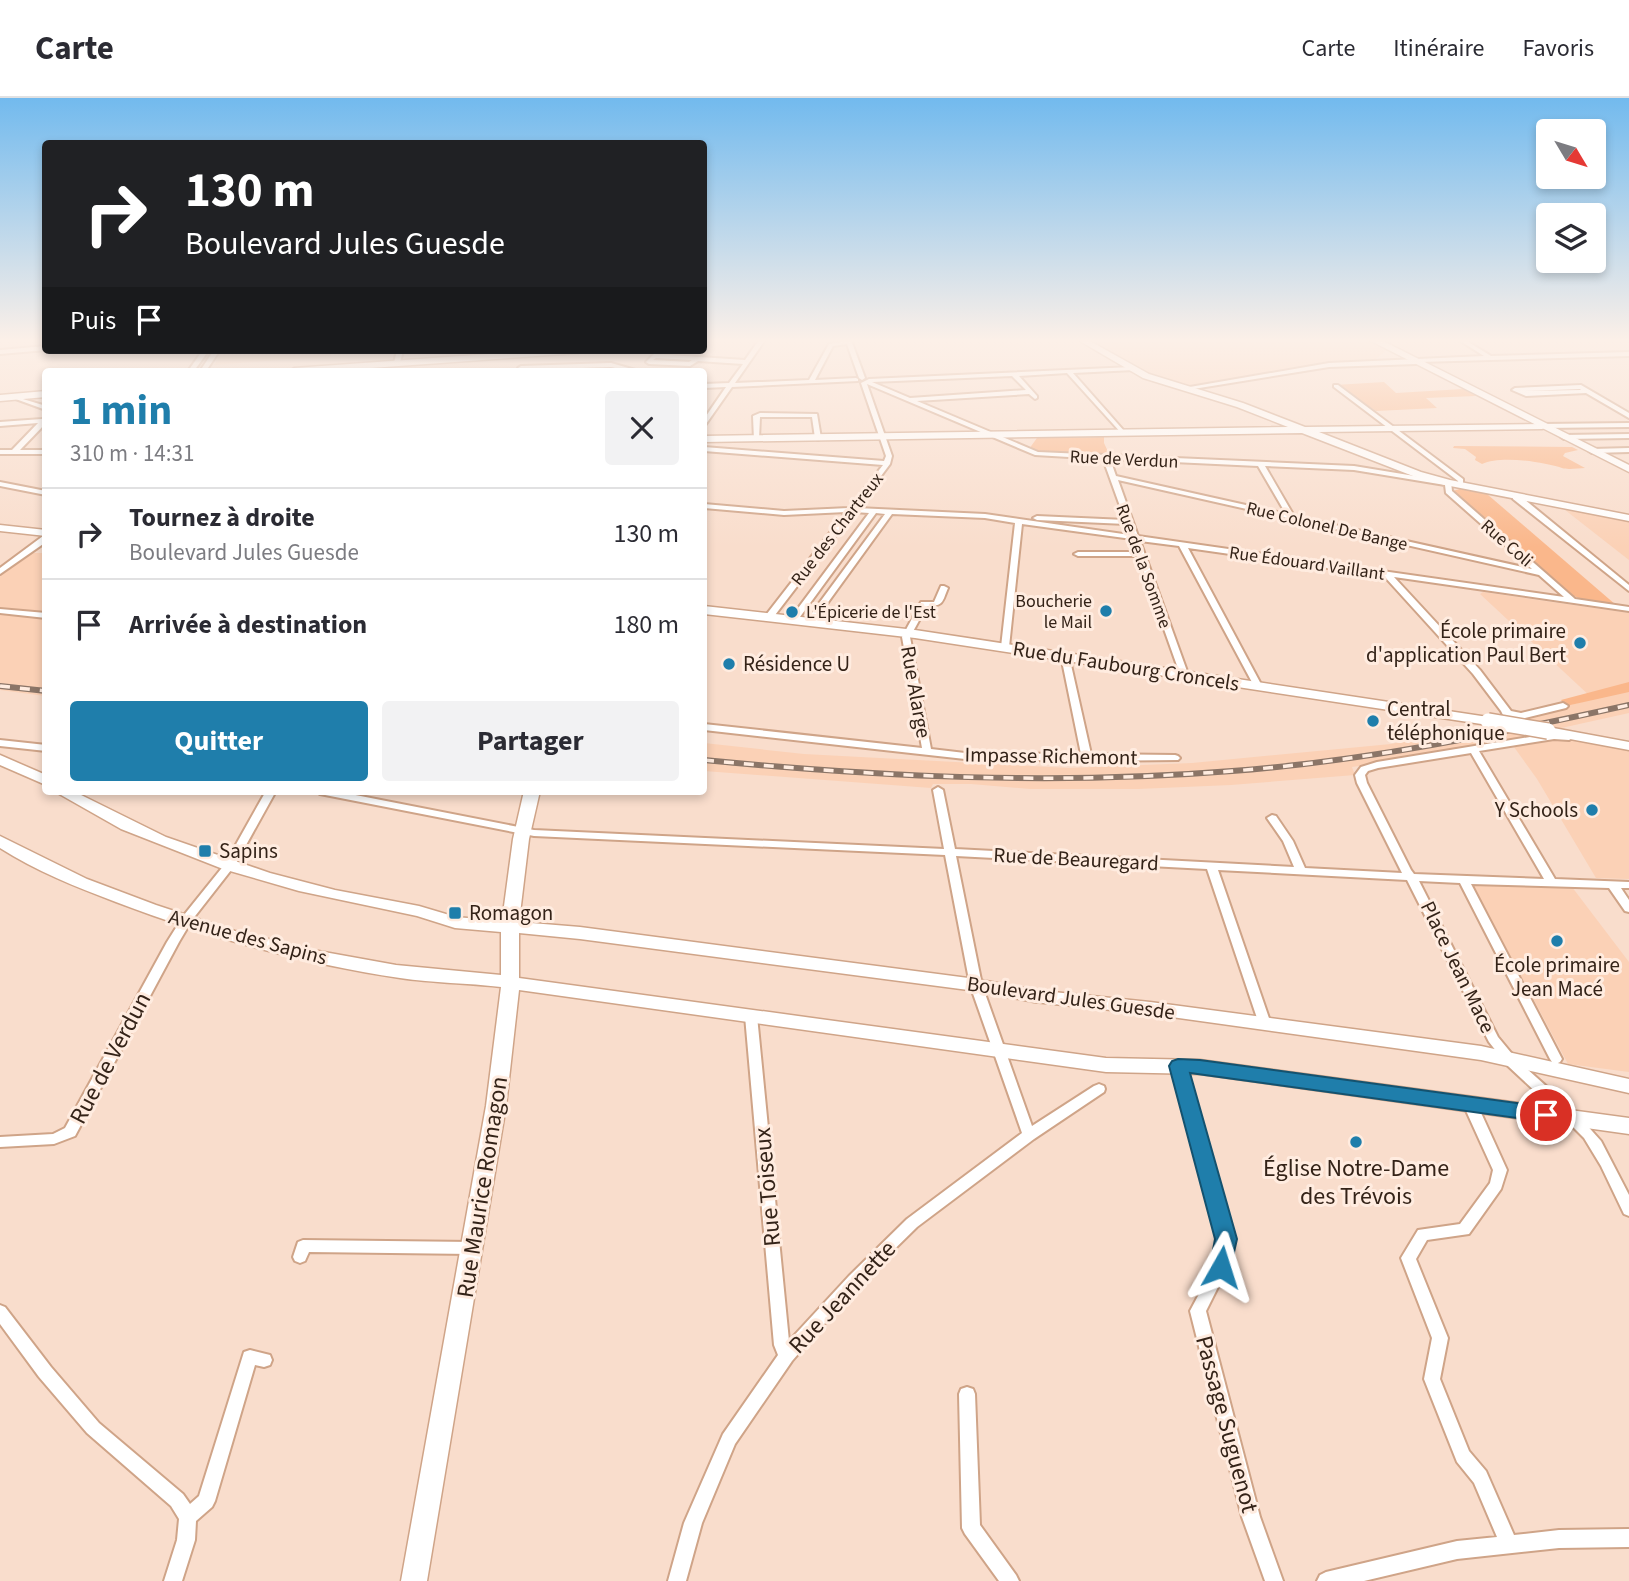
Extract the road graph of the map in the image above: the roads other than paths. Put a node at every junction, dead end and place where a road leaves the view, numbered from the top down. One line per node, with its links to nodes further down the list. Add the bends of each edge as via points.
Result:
1 (874, 409): 18 (street, Rue des Chartreux)
2 (929, 409): 16 (street, Rue de Verdun)
3 (1103, 409): 15 (street)
4 (1247, 409): 14 (street)
5 (1369, 409): 13 (street)
6 (1509, 409): 12 (main road)
7 (42, 421): 8 (street)
8 (0, 424)
9 (42, 424): 26 (street)
10 (1615, 425): 11 (street); 12 (street); 17 (street)
11 (1629, 425)
12 (1542, 426): 13 (street); 19 (main road)
13 (1395, 428): 14 (street); 37 (street, via 1461,480)
14 (1306, 430): 15 (street); 32 (street)
15 (1124, 433): 16 (street)
16 (990, 435): 18 (street); 29 (street, Rue de Verdun, via 1037,454)
17 (1629, 435): 19 (street)
18 (883, 437): 20 (street); 30 (street, Rue des Chartreux, via 890,456)
19 (1564, 437): 25 (main road)
20 (818, 438): 21 (street); 21 (street, via 815,415 760,415 756,416)
21 (756, 439): 22 (street)
22 (707, 440)
23 (707, 449): 30 (street)
24 (1629, 450): 25 (street)
25 (1592, 451): 33 (main road)
26 (13, 452): 27 (street); 28 (street)
27 (42, 452)
28 (0, 453)
29 (1106, 458): 31 (street, Rue de Verdun); 34 (street, Rue de la Somme)
30 (887, 463): 41 (street, Rue des Chartreux)
31 (1261, 465): 32 (street, Rue de Verdun); 45 (street)
32 (1393, 468): 36 (street)
33 (1628, 468)
34 (1112, 477): 45 (street, Rue Colonel De Bange); 48 (street, Rue de la Somme)
35 (0, 484): 38 (street)
36 (1449, 484): 37 (street); 59 (street, Rue Coli, via 1448,492)
37 (1461, 486): 39 (street)
38 (42, 492)
39 (1516, 497): 46 (street); 62 (street)
40 (707, 506): 41 (street, Rue Édouard Vaillant, via 784,513)
41 (852, 510): 42 (street, Rue Édouard Vaillant); 69 (street, Rue des Chartreux)
42 (875, 510): 43 (street, Rue Édouard Vaillant); 70 (street)
43 (891, 511): 44 (street, Rue Édouard Vaillant); 71 (street)
44 (985, 516): 47 (street, Rue Édouard Vaillant); 48 (street, Rue Édouard Vaillant)
45 (1291, 517): 59 (street, Rue Colonel De Bange)
46 (1629, 519)
47 (1018, 522): 53 (street, Rue Édouard Vaillant); 73 (street)
48 (1128, 522): 53 (street, Rue de la Somme)
49 (0, 528): 50 (street)
50 (42, 535)
51 (42, 537): 57 (street)
52 (42, 537): 58 (street)
53 (1134, 539): 54 (street, Rue Édouard Vaillant); 56 (street, Rue de la Somme)
54 (1183, 546): 60 (street, Rue Édouard Vaillant); 76 (street)
55 (1078, 554): 56 (street)
56 (1140, 554): 75 (street, Rue de la Somme)
57 (0, 564)
58 (0, 572)
59 (1543, 574): 63 (street, Rue Coli)
60 (1387, 575): 63 (street, Rue Édouard Vaillant); 78 (street)
61 (944, 588): 72 (street, via 937,604 924,604)
62 (1629, 589)
63 (1573, 601): 65 (street, Rue Édouard Vaillant)
64 (0, 609): 66 (street); 68 (street)
65 (1629, 609)
66 (42, 610)
67 (707, 610): 69 (street, Rue du Faubourg Croncels)
68 (42, 615)
69 (769, 617): 70 (street, Rue du Faubourg Croncels)
70 (794, 619): 71 (street, Rue du Faubourg Croncels)
71 (810, 621): 72 (street, Rue du Faubourg Croncels)
72 (906, 632): 73 (street, Rue du Faubourg Croncels); 87 (street, Rue Alarge)
73 (1005, 646): 74 (street, Rue du Faubourg Croncels)
74 (1065, 656): 75 (street, Rue du Faubourg Croncels); 88 (street)
75 (1184, 674): 76 (street, Rue du Faubourg Croncels)
76 (1258, 686): 78 (street, Rue du Faubourg Croncels, bridge, via 1488,721)
77 (1563, 706): 78 (street)
78 (1510, 719): 81 (street, Rue du Faubourg Croncels, bridge)
79 (707, 727): 87 (street, Impasse Richemont)
80 (1571, 735): 81 (street, Rue du Faubourg Croncels); 82 (street); 84 (street)
81 (1534, 737): 86 (street)
82 (1629, 741)
83 (0, 743): 85 (street)
84 (1629, 746)
85 (42, 748)
86 (1474, 750): 106 (street, Place Jean Mace, via 1377,765 1360,775); 108 (street)
87 (927, 752): 88 (street, Impasse Richemont)
88 (1087, 758): 89 (street, Impasse Richemont)
89 (1175, 758)
90 (0, 759): 91 (street)
91 (42, 780)
92 (938, 790): 102 (street)
93 (70, 795): 103 (street, via 141,832)
94 (269, 795): 103 (street)
95 (342, 795): 98 (street, Rue de Beauregard)
96 (388, 795): 98 (street)
97 (531, 795): 100 (street, Rue Maurice Romagon)
98 (385, 803): 100 (street, Rue de Beauregard)
99 (1272, 818): 105 (street)
100 (523, 832): 102 (street, Rue de Beauregard); 113 (street, Rue Maurice Romagon)
101 (0, 841): 112 (street, Avenue des Sapins, via 55,872)
102 (951, 853): 104 (street, Rue de Beauregard); 115 (street)
103 (230, 865): 112 (street); 113 (street, Boulevard Jules Guesde, via 441,919)
104 (1211, 866): 105 (street, Rue de Beauregard); 117 (street)
105 (1301, 870): 106 (street, Rue de Beauregard)
106 (1412, 877): 107 (street, Rue de Beauregard); 119 (street, Place Jean Mace)
107 (1464, 880): 108 (street, Rue de Beauregard); 120 (street, Place Jean Mace)
108 (1551, 882): 109 (street, Rue de Beauregard)
109 (1613, 885): 110 (street, Rue de Beauregard); 111 (street)
110 (1629, 885)
111 (1629, 908)
112 (186, 922): 114 (street, Avenue des Sapins, via 339,961); 128 (street, Rue de Verdun, via 70,1132 54,1139)
113 (510, 926): 114 (street, Rue Maurice Romagon); 115 (street, Boulevard Jules Guesde)
114 (511, 983): 116 (street); 130 (street, Rue Maurice Romagon)
115 (976, 985): 117 (street, Boulevard Jules Guesde); 118 (street)
116 (751, 1016): 118 (street); 133 (street, Rue Toiseux)
117 (1265, 1024): 119 (street, Boulevard Jules Guesde)
118 (999, 1051): 121 (street, via 1116,1066); 127 (street)
119 (1504, 1057): 122 (street, Boulevard Jules Guesde); 125 (street, Place Jean Mace)
120 (1556, 1059)
121 (1178, 1066): 124 (street); 143 (street, Passage Suguenot, via 1226,1239 1221,1267 1198,1311 1251,1517)
122 (1629, 1086)
123 (1099, 1089): 127 (street, Rue Jeannette)
124 (1470, 1104): 125 (street); 138 (street, via 1500,1170 1496,1185 1464,1230 1423,1234 1408,1258 1440,1338 1432,1380 1464,1457 1480,1477)
125 (1573, 1119): 126 (street); 129 (street, Place Jean Mace, via 1597,1145)
126 (1629, 1126)
127 (1029, 1135): 133 (street, Rue Jeannette, via 912,1223)
128 (0, 1142)
129 (1629, 1210)
130 (472, 1248): 131 (street, via 303,1246); 140 (street, Rue Maurice Romagon)
131 (300, 1257)
132 (0, 1312): 136 (street, via 93,1428 177,1500)
133 (786, 1356): 141 (street, Rue Jeannette, via 730,1439 693,1523)
134 (264, 1360): 136 (street, via 250,1357 206,1501)
135 (967, 1394): 142 (street, via 971,1528)
136 (188, 1517): 139 (street)
137 (1629, 1538): 138 (street)
138 (1509, 1543): 144 (street, via 1457,1550)
139 (173, 1581)
140 (414, 1581)
141 (677, 1581)
142 (1010, 1581)
143 (1274, 1581)
144 (1326, 1581)

